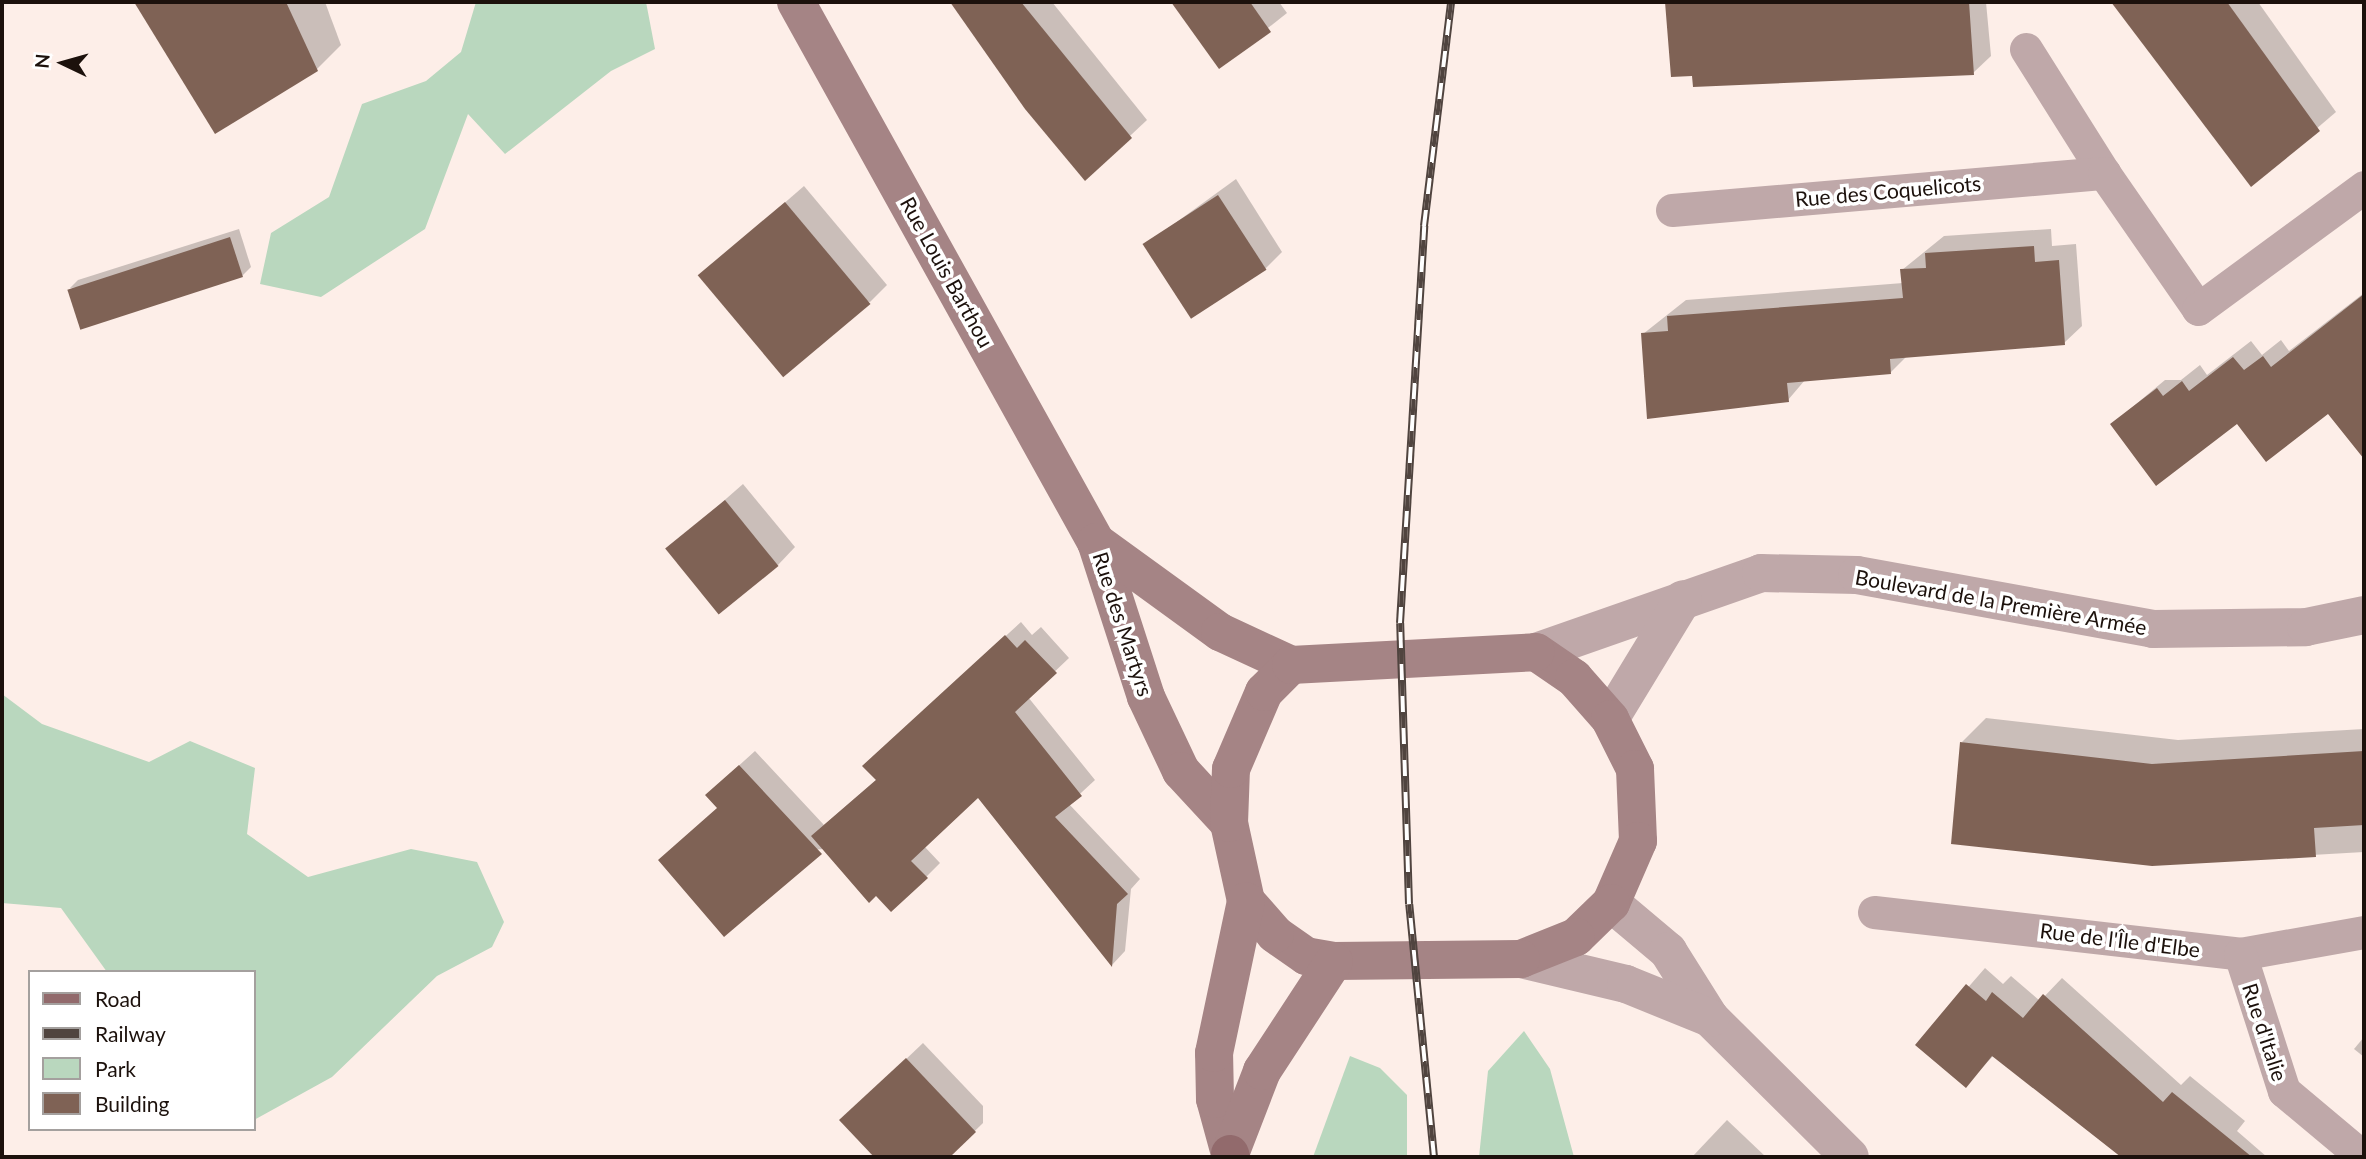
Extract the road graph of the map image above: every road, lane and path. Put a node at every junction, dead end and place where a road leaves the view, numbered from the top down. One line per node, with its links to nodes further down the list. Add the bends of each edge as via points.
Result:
1 (796, 2): 6 (main road, Rue Louis Barthou)
2 (2026, 49): 3 (lane)
3 (2105, 173): 4 (lane, via 2198,309); 5 (lane, Rue des Coquelicots)
4 (2364, 187)
5 (1672, 210)
6 (1096, 542): 10 (main road, Rue des Martyrs, via 1220,632); 12 (main road, Rue des Martyrs, via 1152,710 1181,771)
7 (1683, 599): 8 (street, Boulevard de la Première Armée, via 1761,573 1830,575 2153,629 2306,627); 9 (street, Boulevard de la Première Armée); 11 (street)
8 (2364, 615)
9 (1536, 652): 10 (main road); 11 (main road, via 1574,677)
10 (1291, 665): 12 (main road, via 1246,724 1231,769)
11 (1610, 719): 14 (main road, via 1635,769 1638,841)
12 (1229, 822): 13 (main road)
13 (1246, 901): 19 (main road, via 1275,934 1306,956); 21 (main road, via 1214,1053 1215,1099)
14 (1611, 903): 18 (main road, via 1576,937); 20 (street, via 1668,951)
15 (1874, 912): 17 (lane, Rue de l'Île d'Elbe)
16 (2364, 932): 17 (lane, Rue de l'Île d'Elbe)
17 (2239, 954): 23 (lane, Rue d'Italie, via 2284,1091)
18 (1521, 958): 19 (main road); 20 (street, via 1626,984)
19 (1334, 961): 21 (main road, via 1262,1071)
20 (1710, 1018): 22 (street)
21 (1231, 1156)
22 (1850, 1157)
23 (2363, 1157)

